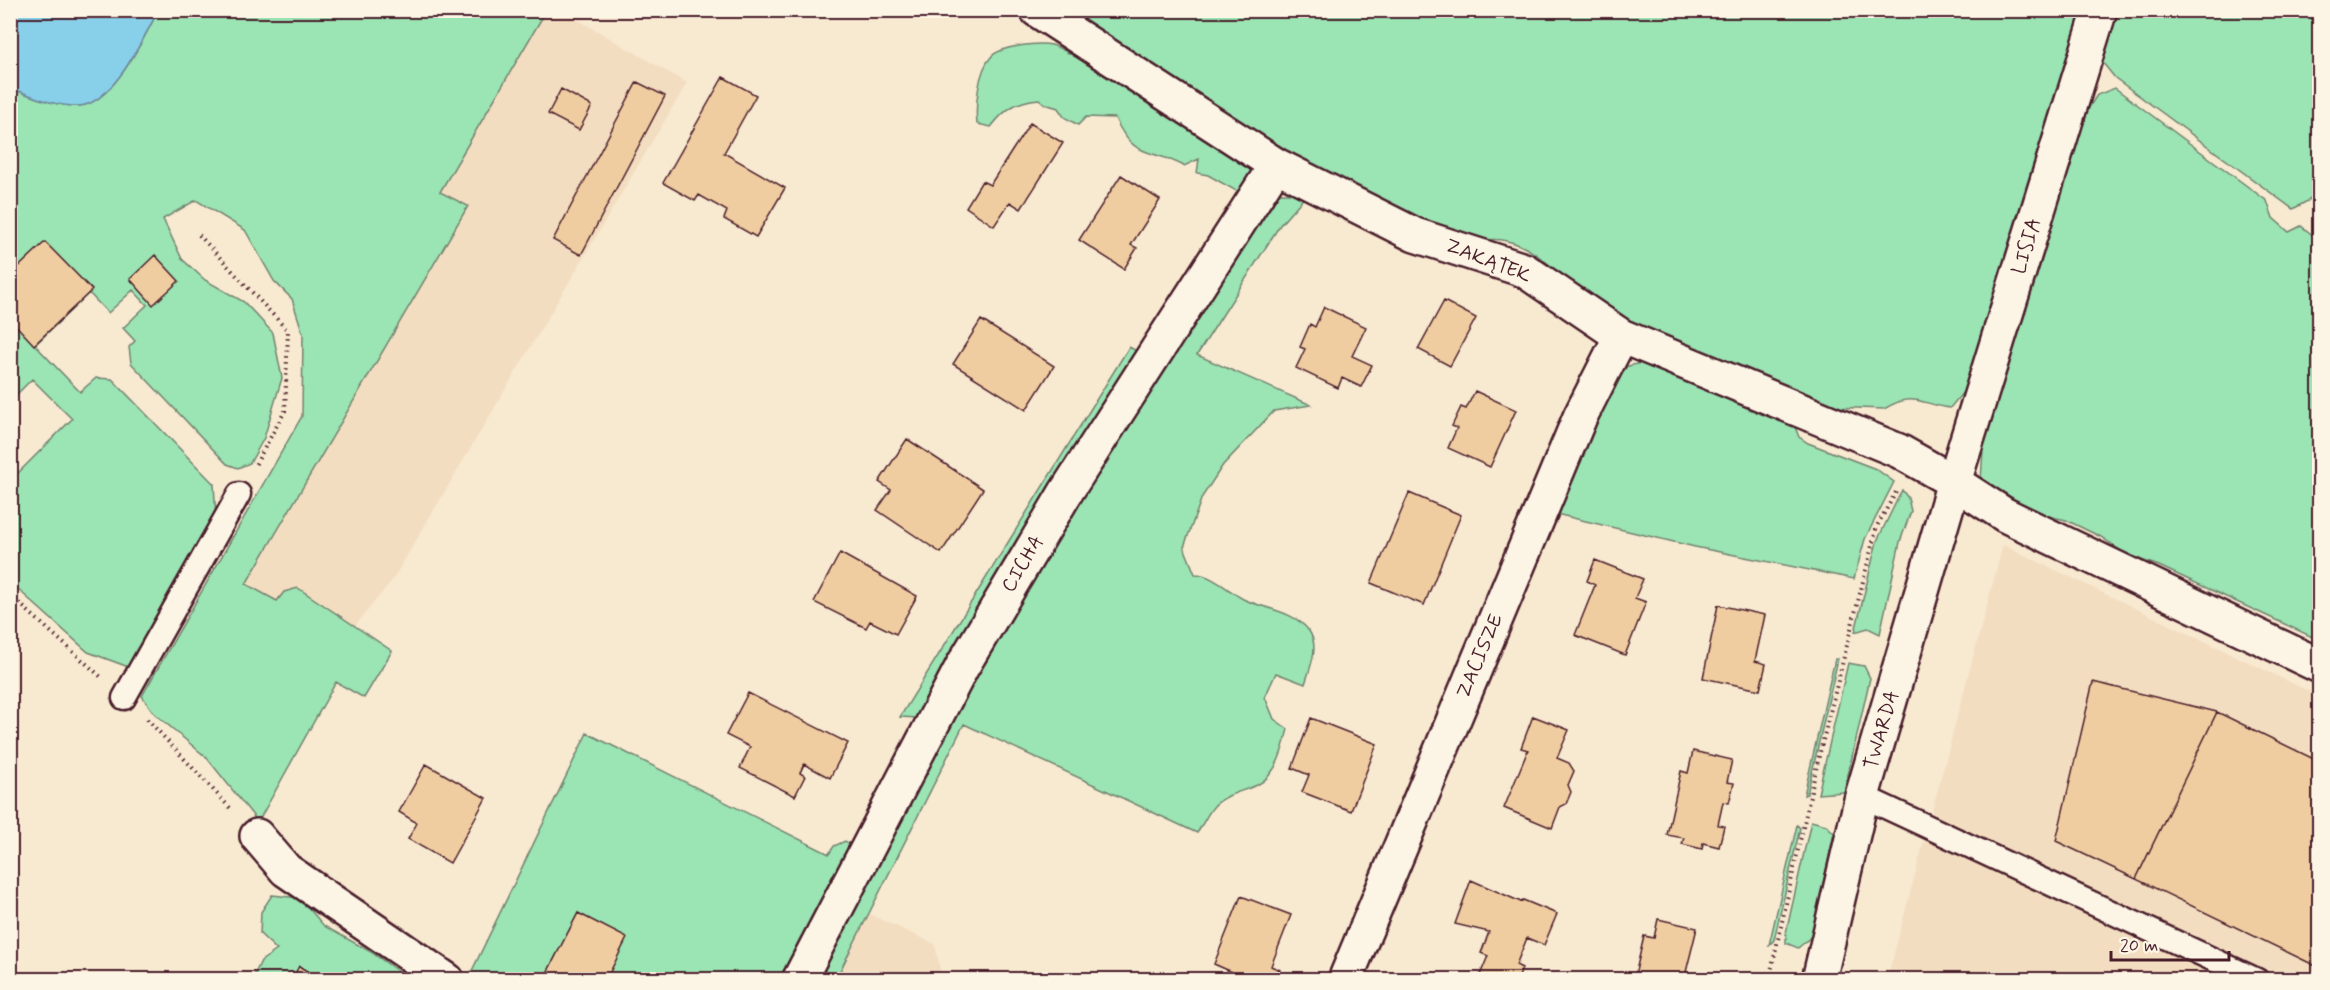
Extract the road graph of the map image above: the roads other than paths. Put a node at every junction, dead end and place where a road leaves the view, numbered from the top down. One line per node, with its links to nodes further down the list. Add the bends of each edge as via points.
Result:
1 (1037, 10): 3 (street, ZAKĄTEK)
2 (2100, 10): 5 (street, LISIA)
3 (1275, 165): 4 (street, ZAKĄTEK, via 1415,235 1524,270); 12 (street, CICHA, via 1066,492 962,667)
4 (1621, 336): 5 (street, ZAKĄTEK, via 1899,451); 13 (street, ZACISZE, via 1580,417)
5 (1954, 482): 7 (street, ZAKĄTEK, via 2004,515); 9 (street, TWARDA)
6 (239, 494): 8 (lane)
7 (2319, 666)
8 (124, 698)
9 (1862, 796): 14 (street, TWARDA); 15 (lane)
10 (257, 836): 11 (street, via 286,870)
11 (447, 980)
12 (800, 980)
13 (1345, 980)
14 (1819, 980)
15 (2257, 980)

